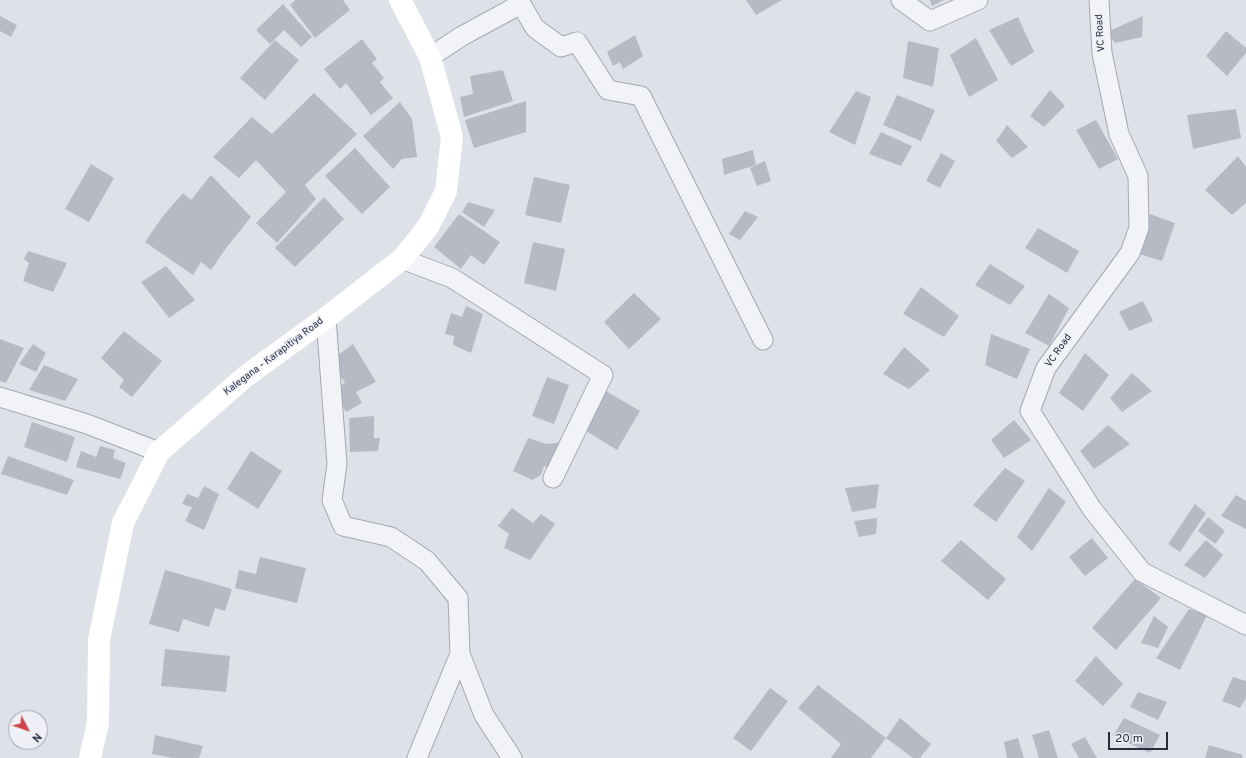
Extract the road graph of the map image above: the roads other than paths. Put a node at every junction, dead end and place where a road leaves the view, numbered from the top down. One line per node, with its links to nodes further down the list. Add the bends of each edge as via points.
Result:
1 (400, 0): 5 (main road, Kalegana - Karapitiya Road)
2 (901, 0): 3 (street, via 930,20)
3 (978, 0)
4 (1099, 0): 12 (street, VC Road, via 1102,53 1119,134 1138,176 1139,228 1130,253 1046,368 1030,411 1092,509 1142,572)
5 (430, 57): 6 (main road, Kalegana - Karapitiya Road, via 452,137 446,191 428,227); 8 (street, via 462,36 522,4 535,28 561,47 577,42 608,90 641,96)
6 (402, 259): 7 (main road, Kalegana - Karapitiya Road); 11 (street, via 452,278 603,376)
7 (326, 318): 10 (main road, Kalegana - Karapitiya Road, via 246,376); 13 (street, via 337,464 332,500 343,526 391,537 427,561 458,598)
8 (763, 340)
9 (0, 397): 10 (street, via 87,424)
10 (160, 452): 14 (main road, Kalegana - Karapitiya Road, via 123,523 99,640 98,723)
11 (553, 478)
12 (1246, 625)
13 (460, 654): 15 (street); 16 (street, via 484,715)
14 (90, 758)
15 (417, 758)
16 (512, 758)

